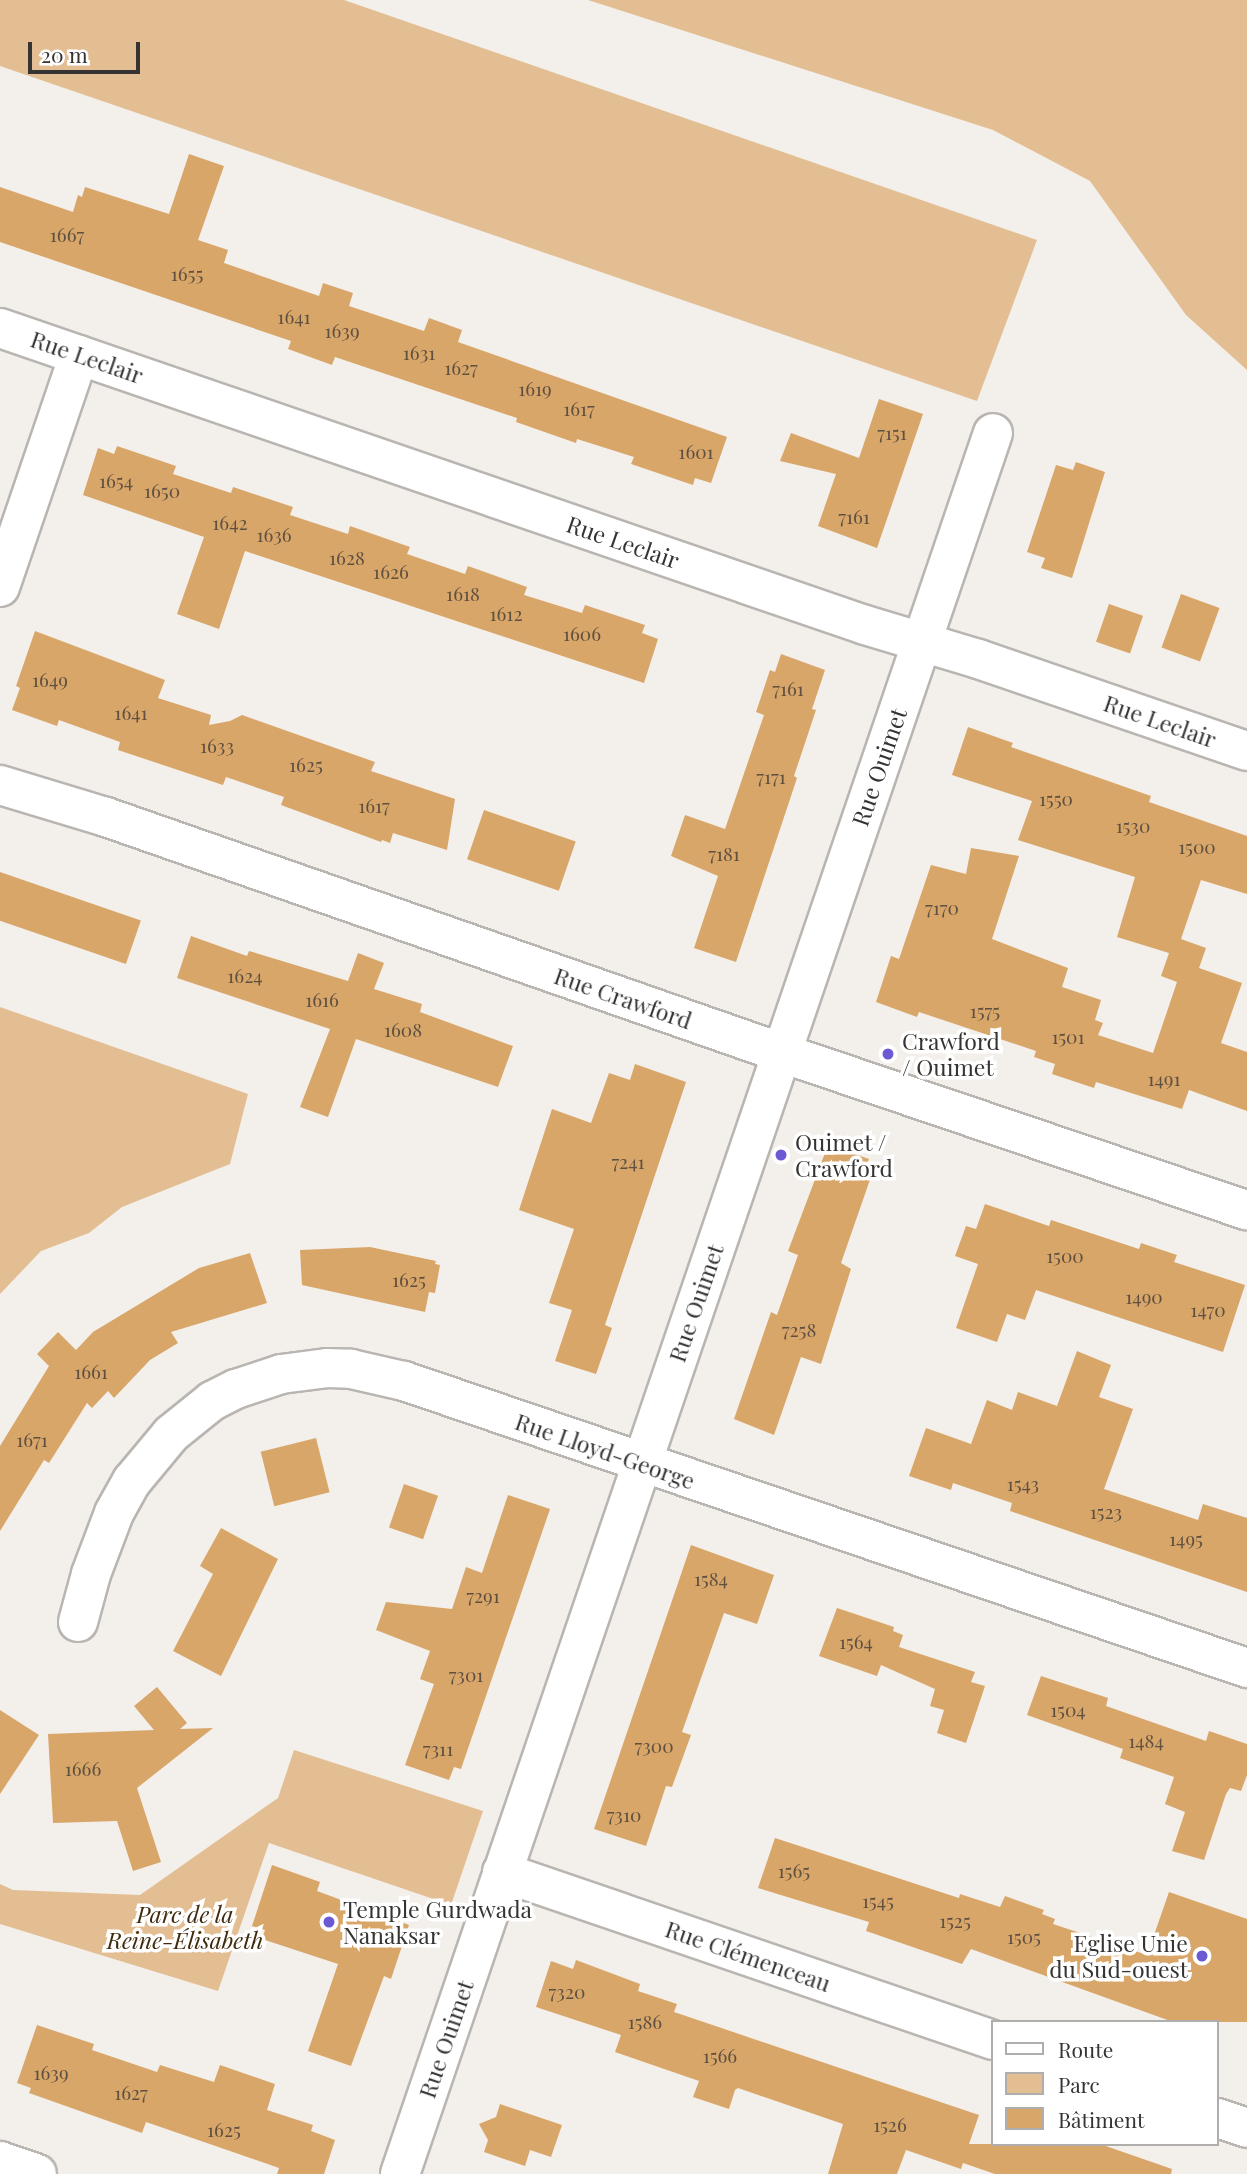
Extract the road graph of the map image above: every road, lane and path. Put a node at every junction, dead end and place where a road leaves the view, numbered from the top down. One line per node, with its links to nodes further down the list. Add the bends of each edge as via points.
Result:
1 (0, 328): 2 (street, Rue Leclair)
2 (79, 355): 4 (street); 5 (street, Rue Leclair)
3 (993, 433): 5 (street, Rue Ouimet)
4 (0, 587)
5 (921, 642): 6 (street, Rue Leclair); 8 (street, Rue Ouimet)
6 (1247, 751)
7 (0, 785): 8 (street, Rue Crawford, via 106,817)
8 (782, 1053): 9 (street, Rue Crawford); 10 (street, Rue Ouimet)
9 (1247, 1210)
10 (641, 1464): 11 (street, Rue Lloyd-George, via 404,1381 339,1369 281,1374 212,1401 150,1457 132,1481 103,1539); 12 (street, Rue Lloyd-George); 13 (street, Rue Ouimet)
11 (79, 1622)
12 (1247, 1668)
13 (502, 1872): 14 (street, Rue Clémenceau); 19 (street, Rue Ouimet)
14 (992, 2040)
15 (1219, 2119): 16 (street)
16 (1247, 2128)
17 (0, 2161): 18 (street)
18 (37, 2174)
19 (400, 2174)

